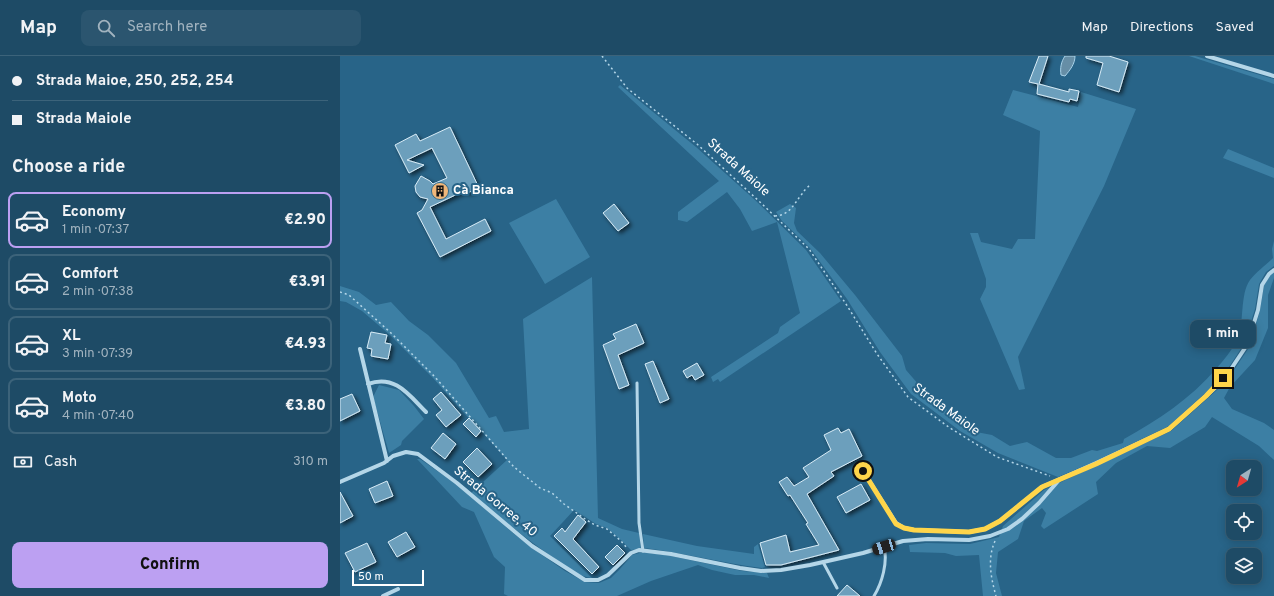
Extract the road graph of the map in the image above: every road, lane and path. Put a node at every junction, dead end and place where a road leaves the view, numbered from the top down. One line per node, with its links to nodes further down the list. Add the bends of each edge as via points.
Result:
1 (602, 56): 5 (path, Strada Maiole, via 627,88 697,144)
2 (1207, 56): 3 (street)
3 (1274, 76)
4 (811, 184): 5 (path, via 794,207 783,216)
5 (775, 216): 14 (path, Strada Maiole, via 809,248 877,354 908,396 950,428 997,457)
6 (1274, 270): 14 (street, via 1262,285 1258,310 1247,345 1216,387 1169,429)
7 (340, 292): 19 (path, via 349,295 397,338 514,467 585,519 606,529)
8 (360, 349): 9 (street)
9 (368, 384): 11 (street, via 376,381 394,384); 12 (street)
10 (637, 384): 18 (lane, via 639,523)
11 (426, 412)
12 (387, 461): 15 (street, Strada Gorree, 40); 19 (street, Strada Gorree, 40, via 406,452 418,454 532,546 585,580 598,580 608,575)
13 (863, 471): 14 (street, via 896,524 914,530 969,532 985,529 1000,521 1042,487)
14 (1059, 480): 16 (street, via 1022,519)
15 (340, 482)
16 (999, 532): 17 (street, via 969,540 903,541); 25 (path, via 993,546 990,566)
17 (884, 547): 20 (street); 24 (lane, via 886,552 881,581)
18 (643, 550): 19 (street); 20 (street, via 761,571)
19 (631, 553)
20 (823, 562): 21 (lane)
21 (838, 588)
22 (398, 589): 23 (street)
23 (383, 596)
24 (874, 596)
25 (996, 596)

